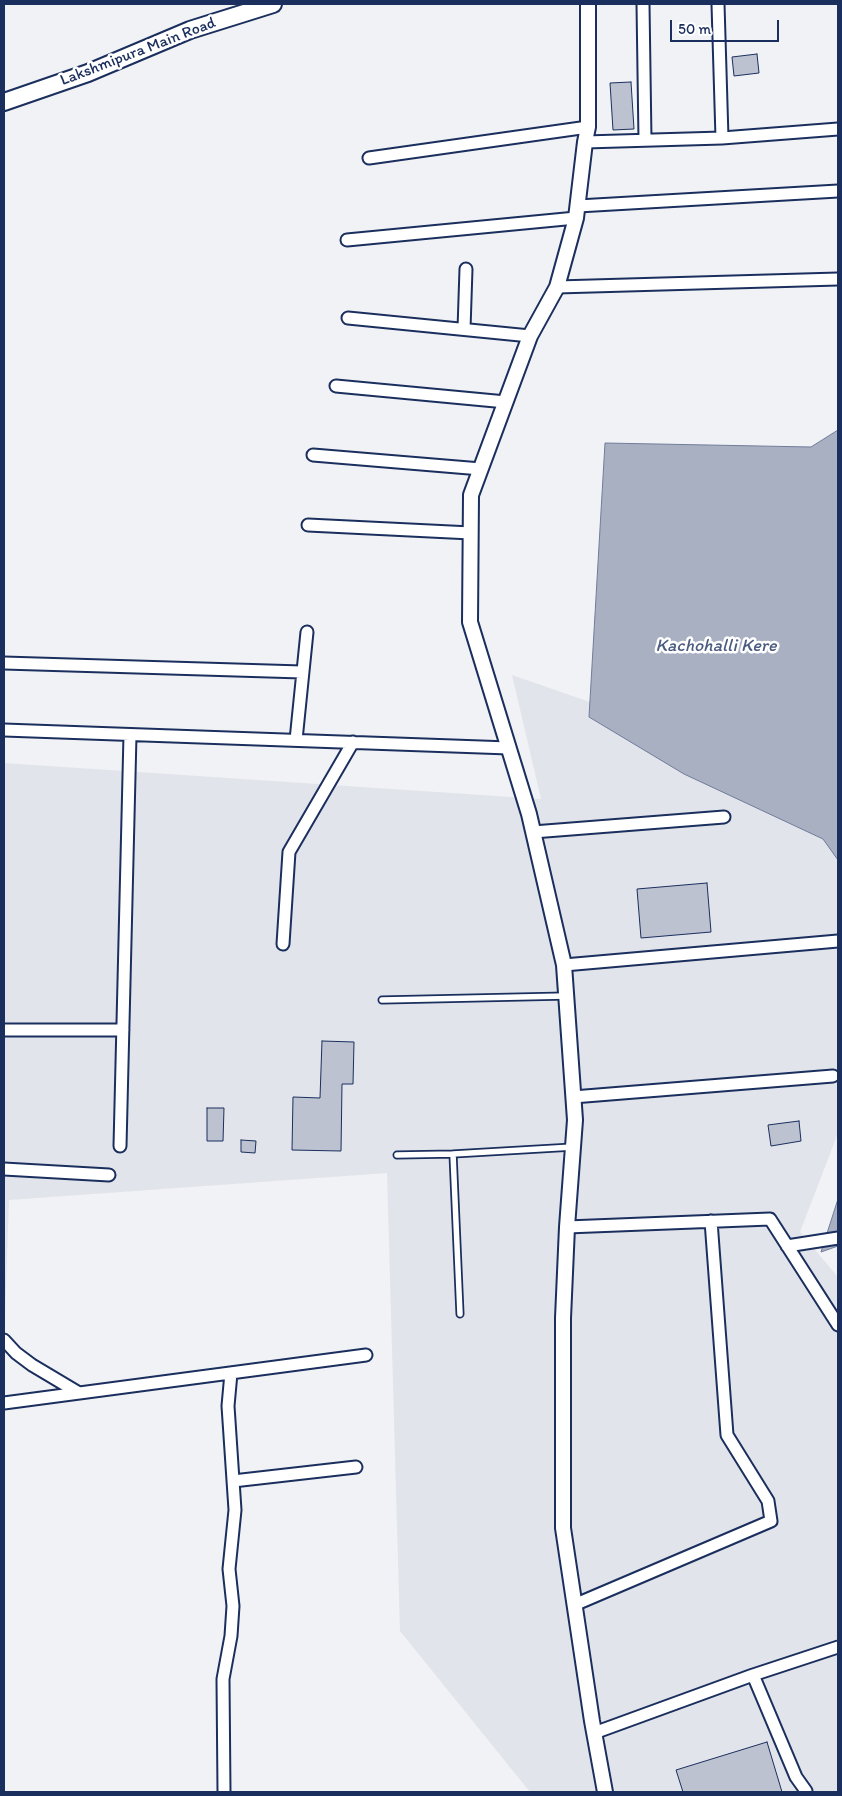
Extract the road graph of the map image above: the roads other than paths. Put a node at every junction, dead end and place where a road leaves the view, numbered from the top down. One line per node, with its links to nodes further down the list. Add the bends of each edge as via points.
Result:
1 (273, 4): 5 (main road, Lakshmipura Main Road, via 190,30 88,73)
2 (588, 4): 6 (street)
3 (642, 4): 9 (street)
4 (718, 4): 8 (street)
5 (4, 102)
6 (588, 127): 10 (street); 11 (street)
7 (838, 129): 8 (street)
8 (722, 138): 9 (street)
9 (646, 140): 10 (street)
10 (585, 142): 13 (street)
11 (369, 158)
12 (838, 191): 13 (street)
13 (577, 212): 14 (street); 17 (street)
14 (346, 240)
15 (466, 269): 19 (street)
16 (838, 279): 17 (street)
17 (557, 287): 20 (street)
18 (348, 318): 19 (street)
19 (464, 329): 20 (street)
20 (530, 336): 22 (street)
21 (336, 386): 22 (street)
22 (506, 402): 24 (street)
23 (313, 455): 24 (street)
24 (481, 469): 26 (street, via 471,495)
25 (308, 525): 26 (street)
26 (471, 533): 34 (street, via 470,622)
27 (307, 632): 29 (street)
28 (4, 662): 29 (street)
29 (302, 672): 32 (street)
30 (4, 730): 31 (street)
31 (130, 735): 32 (street); 43 (street)
32 (296, 740): 33 (street)
33 (353, 742): 34 (street); 38 (street, via 288,852)
34 (509, 748): 36 (street)
35 (724, 817): 36 (street)
36 (533, 832): 39 (street)
37 (838, 941): 39 (street)
38 (284, 944)
39 (564, 965): 40 (street)
40 (566, 996): 41 (lane); 45 (street)
41 (382, 1000)
42 (4, 1030): 43 (street)
43 (123, 1030): 46 (street)
44 (833, 1076): 45 (street)
45 (573, 1097): 47 (street)
46 (120, 1146)
47 (573, 1147): 48 (lane); 53 (street)
48 (453, 1154): 49 (lane); 56 (lane)
49 (397, 1155)
50 (4, 1169): 51 (street)
51 (109, 1175)
52 (711, 1221): 53 (street); 55 (street, via 770,1219); 65 (street, via 727,1435 768,1501 771,1521)
53 (567, 1227): 65 (street, via 563,1318 563,1528)
54 (838, 1238): 55 (street)
55 (787, 1246): 57 (street)
56 (460, 1314)
57 (838, 1325)
58 (4, 1340): 61 (street, via 32,1365)
59 (366, 1355): 60 (street)
60 (231, 1373): 61 (street); 64 (street, via 228,1406)
61 (79, 1393): 62 (street)
62 (4, 1402)
63 (356, 1467): 64 (street)
64 (233, 1480): 70 (street, via 235,1510 229,1569 233,1606 224,1679)
65 (574, 1605): 68 (street)
66 (838, 1646): 67 (street)
67 (753, 1675): 68 (street); 69 (street, via 796,1777)
68 (594, 1734): 71 (street)
69 (806, 1791)
70 (224, 1792)
71 (605, 1792)

